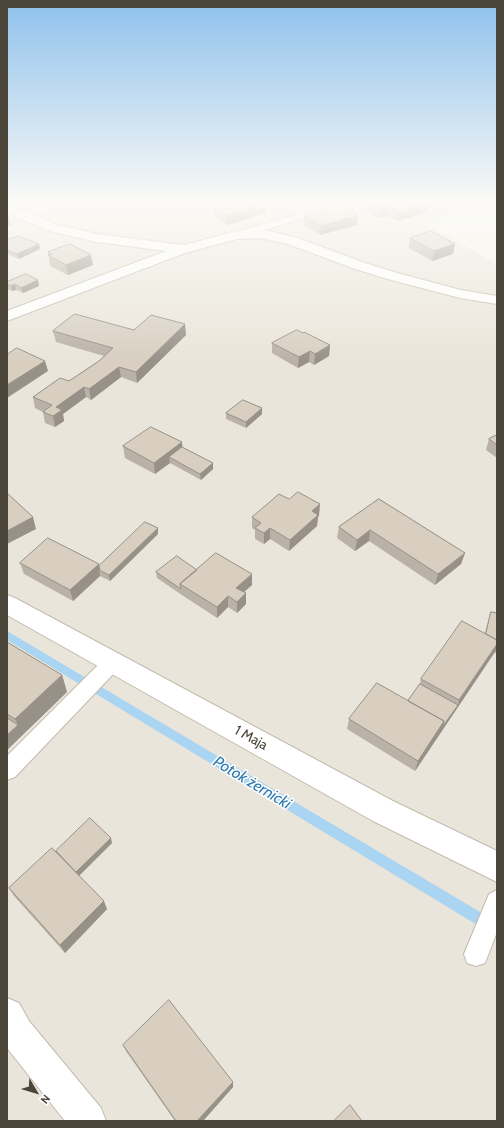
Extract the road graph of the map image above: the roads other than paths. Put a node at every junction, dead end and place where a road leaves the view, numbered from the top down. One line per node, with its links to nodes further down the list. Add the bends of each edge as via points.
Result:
1 (164, 257): 4 (street)
2 (335, 257): 3 (street, via 389,275 460,294)
3 (497, 300)
4 (7, 316)
5 (7, 604): 6 (street, 1 Maja)
6 (108, 667): 7 (lane); 8 (street, 1 Maja, via 383,811)
7 (7, 770)
8 (497, 867)
9 (497, 902): 10 (lane)
10 (476, 954)
11 (7, 1015): 12 (street, via 17,1033)
12 (88, 1121)

